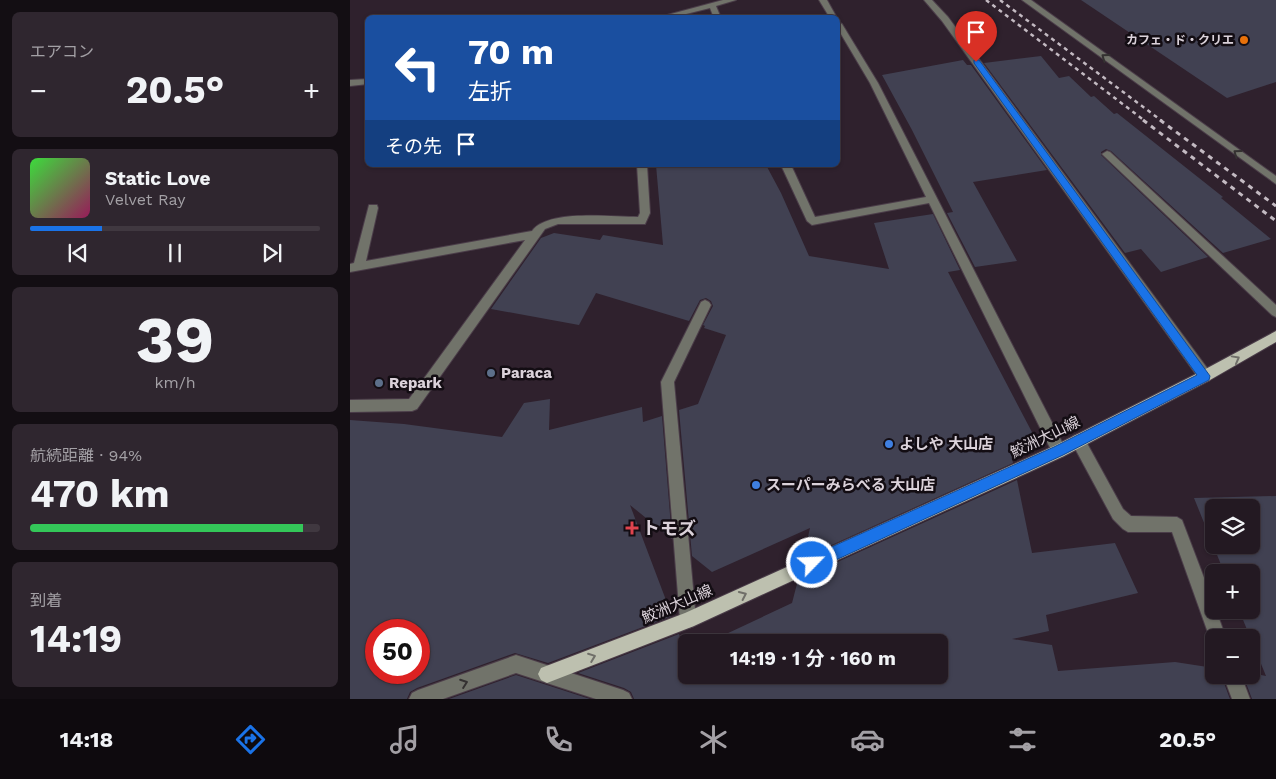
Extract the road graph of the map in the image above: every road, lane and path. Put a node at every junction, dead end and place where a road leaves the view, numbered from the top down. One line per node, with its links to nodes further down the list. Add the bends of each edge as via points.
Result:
1 (732, 0): 5 (street)
2 (823, 0): 8 (street)
3 (928, 0): 23 (street)
4 (1026, 0): 15 (street, one-way to 4)
5 (712, 5): 6 (street); 7 (street)
6 (671, 15)
7 (717, 15)
8 (832, 15)
9 (840, 27): 16 (street, via 874,83)
10 (365, 81): 11 (street)
11 (350, 83)
12 (1107, 154): 21 (street)
13 (642, 167): 18 (street, via 645,213 641,221 557,220 541,226)
14 (787, 167): 16 (street, via 812,221)
15 (1276, 181)
16 (932, 199): 26 (street)
17 (373, 208): 19 (street)
18 (535, 234): 19 (street); 24 (street, via 412,405)
19 (354, 267)
20 (706, 305): 27 (street, via 667,382)
21 (1276, 312)
22 (1276, 336): 23 (main road, 鮫洲大山線, one-way to 22)
23 (1205, 376): 25 (main road, 鮫洲大山線)
24 (350, 406)
25 (1078, 440): 26 (main road, 鮫洲大山線); 28 (street, via 1118,514 1128,524 1177,525)
26 (1059, 451): 27 (main road, 鮫洲大山線, one-way to 26)
27 (688, 620): 29 (main road, 鮫洲大山線, one-way to 27)
28 (1215, 629)
29 (547, 674): 31 (street, one-way to 29, via 516,664); 32 (street)
30 (1235, 684): 33 (street)
31 (418, 699)
32 (623, 699)
33 (1241, 699)

